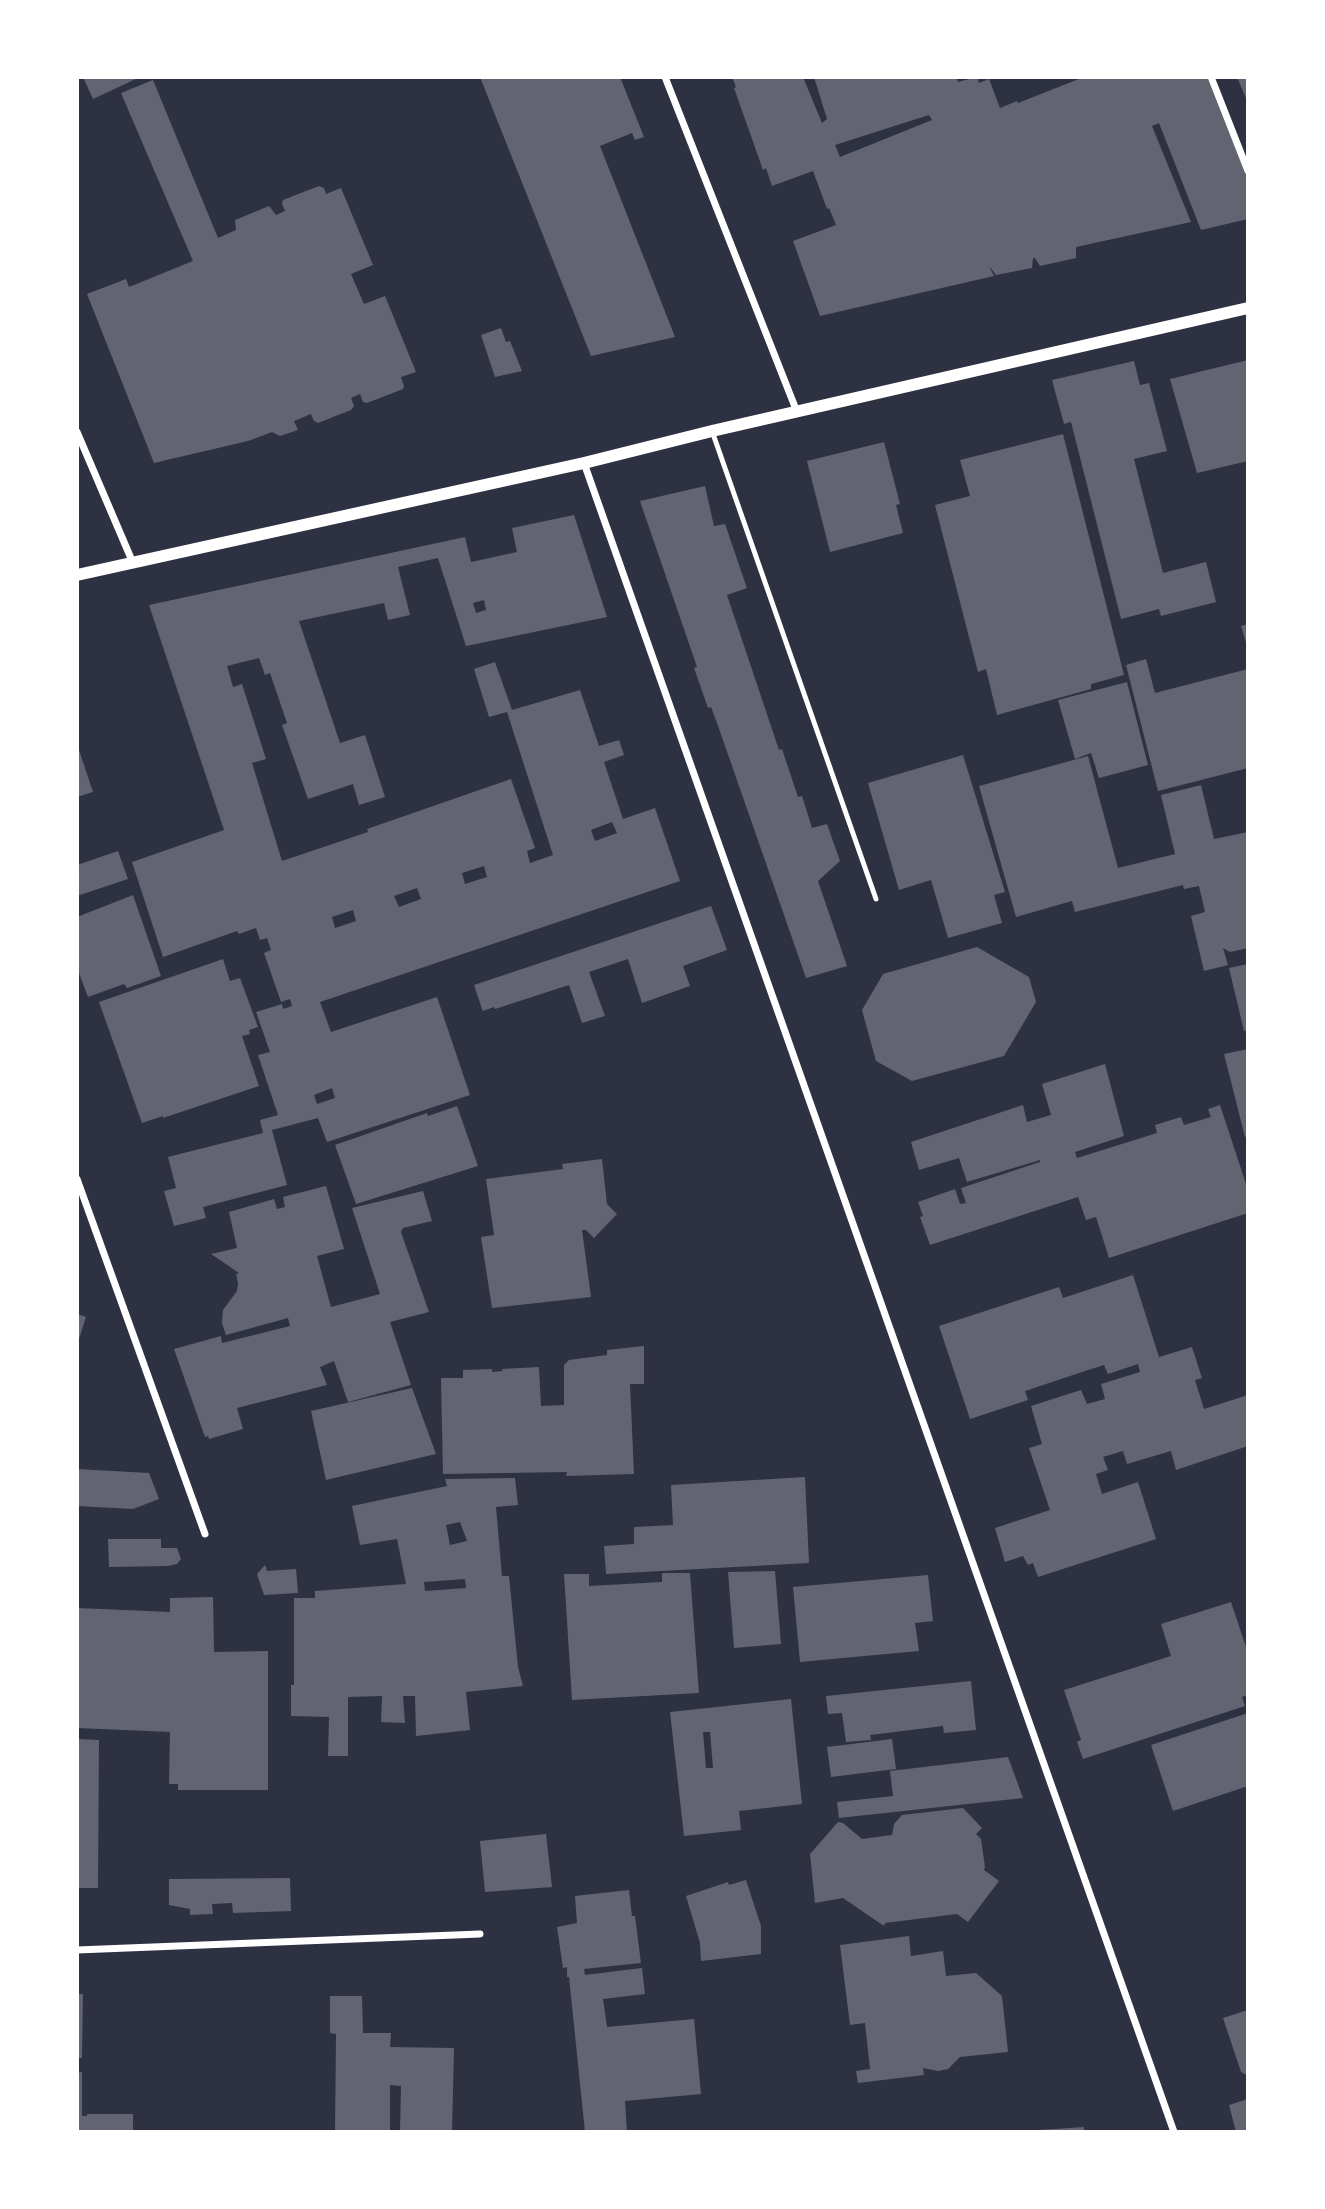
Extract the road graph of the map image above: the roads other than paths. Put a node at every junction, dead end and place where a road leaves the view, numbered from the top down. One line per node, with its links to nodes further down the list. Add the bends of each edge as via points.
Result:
1 (665, 77): 5 (street)
2 (1211, 77): 3 (street)
3 (1248, 171)
4 (1248, 308): 5 (street)
5 (798, 412): 6 (street)
6 (712, 431): 8 (street); 11 (lane)
7 (77, 432): 9 (street)
8 (583, 463): 9 (street); 16 (street)
9 (133, 564): 10 (street)
10 (77, 575)
11 (876, 899)
12 (77, 1179): 13 (street)
13 (205, 1534)
14 (480, 1934): 15 (street)
15 (77, 1950)
16 (1174, 2132)

